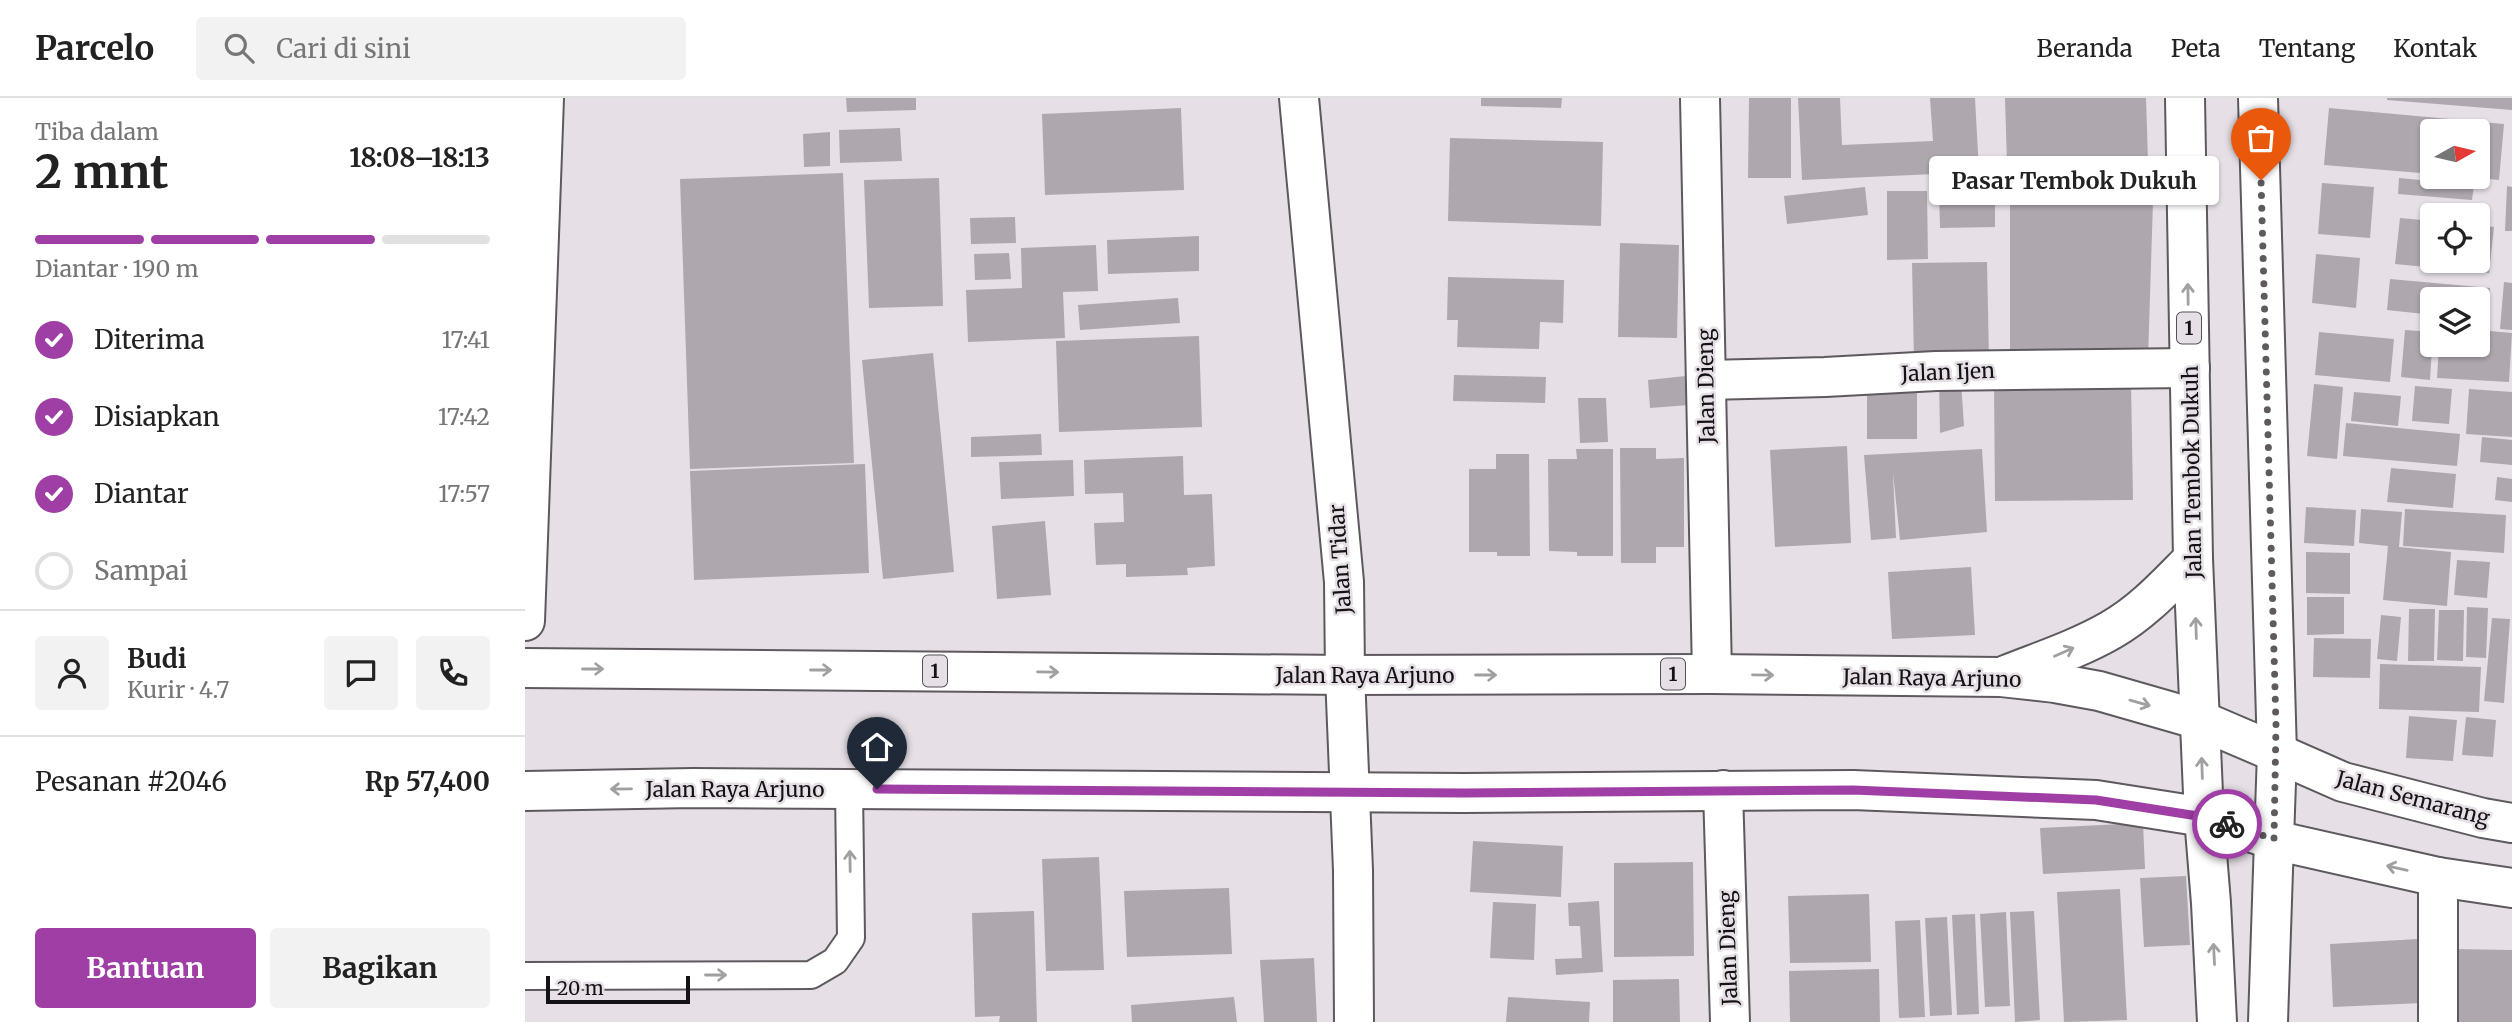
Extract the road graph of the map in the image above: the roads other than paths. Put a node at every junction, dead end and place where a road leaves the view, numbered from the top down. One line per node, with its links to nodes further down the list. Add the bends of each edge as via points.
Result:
1 (544, 98): 9 (main road)
2 (1299, 98): 12 (main road, Jalan Tidar, via 1344,582)
3 (1700, 98): 7 (main road, Jalan Dieng)
4 (2185, 98): 6 (main road, Jalan Tembok Dukuh / 1, one-way to 4)
5 (2258, 98): 15 (main road)
6 (2190, 368): 7 (main road, Jalan Ijen); 8 (main road, Jalan Tembok Dukuh / 1)
7 (1706, 380): 11 (main road, Jalan Dieng)
8 (2193, 559): 13 (main road, one-way to 8, via 2113,629); 14 (main road, Jalan Tembok Dukuh / 1, one-way to 8)
9 (525, 621)
10 (525, 668): 12 (main road, Jalan Raya Arjuno / 1, one-way to 12)
11 (1711, 674): 12 (main road, Jalan Raya Arjuno / 1, one-way to 11); 13 (main road, Jalan Raya Arjuno / 1, one-way to 13)
12 (1345, 676): 19 (main road, Jalan Tidar)
13 (2001, 677): 14 (main road, Jalan Raya Arjuno / 1, one-way to 14, via 2099,691)
14 (2200, 720): 15 (main road, Jalan Semarang); 20 (main road, Jalan Tembok Dukuh, one-way to 14)
15 (2277, 753): 21 (main road, Jalan Semarang, via 2343,782); 22 (main road)
16 (849, 789): 18 (main road, Jalan Raya Arjuno, one-way to 18); 19 (main road, Jalan Raya Arjuno); 25 (lane, one-way to 16, via 811,975 835,961 851,938)
17 (1723, 790): 19 (main road, Jalan Raya Arjuno); 20 (main road, Jalan Raya Arjuno, via 2096,800); 27 (main road, Jalan Dieng)
18 (525, 791)
19 (1350, 792): 26 (main road, Jalan Tidar)
20 (2204, 817): 22 (main road); 28 (main road, Jalan Tembok Dukuh, one-way to 20)
21 (2512, 823)
22 (2274, 839): 23 (main road, one-way to 22); 29 (main road)
23 (2438, 877): 24 (main road); 30 (main road)
24 (2512, 888)
25 (525, 976)
26 (1354, 1022)
27 (1730, 1022)
28 (2217, 1022)
29 (2268, 1022)
30 (2438, 1022)

